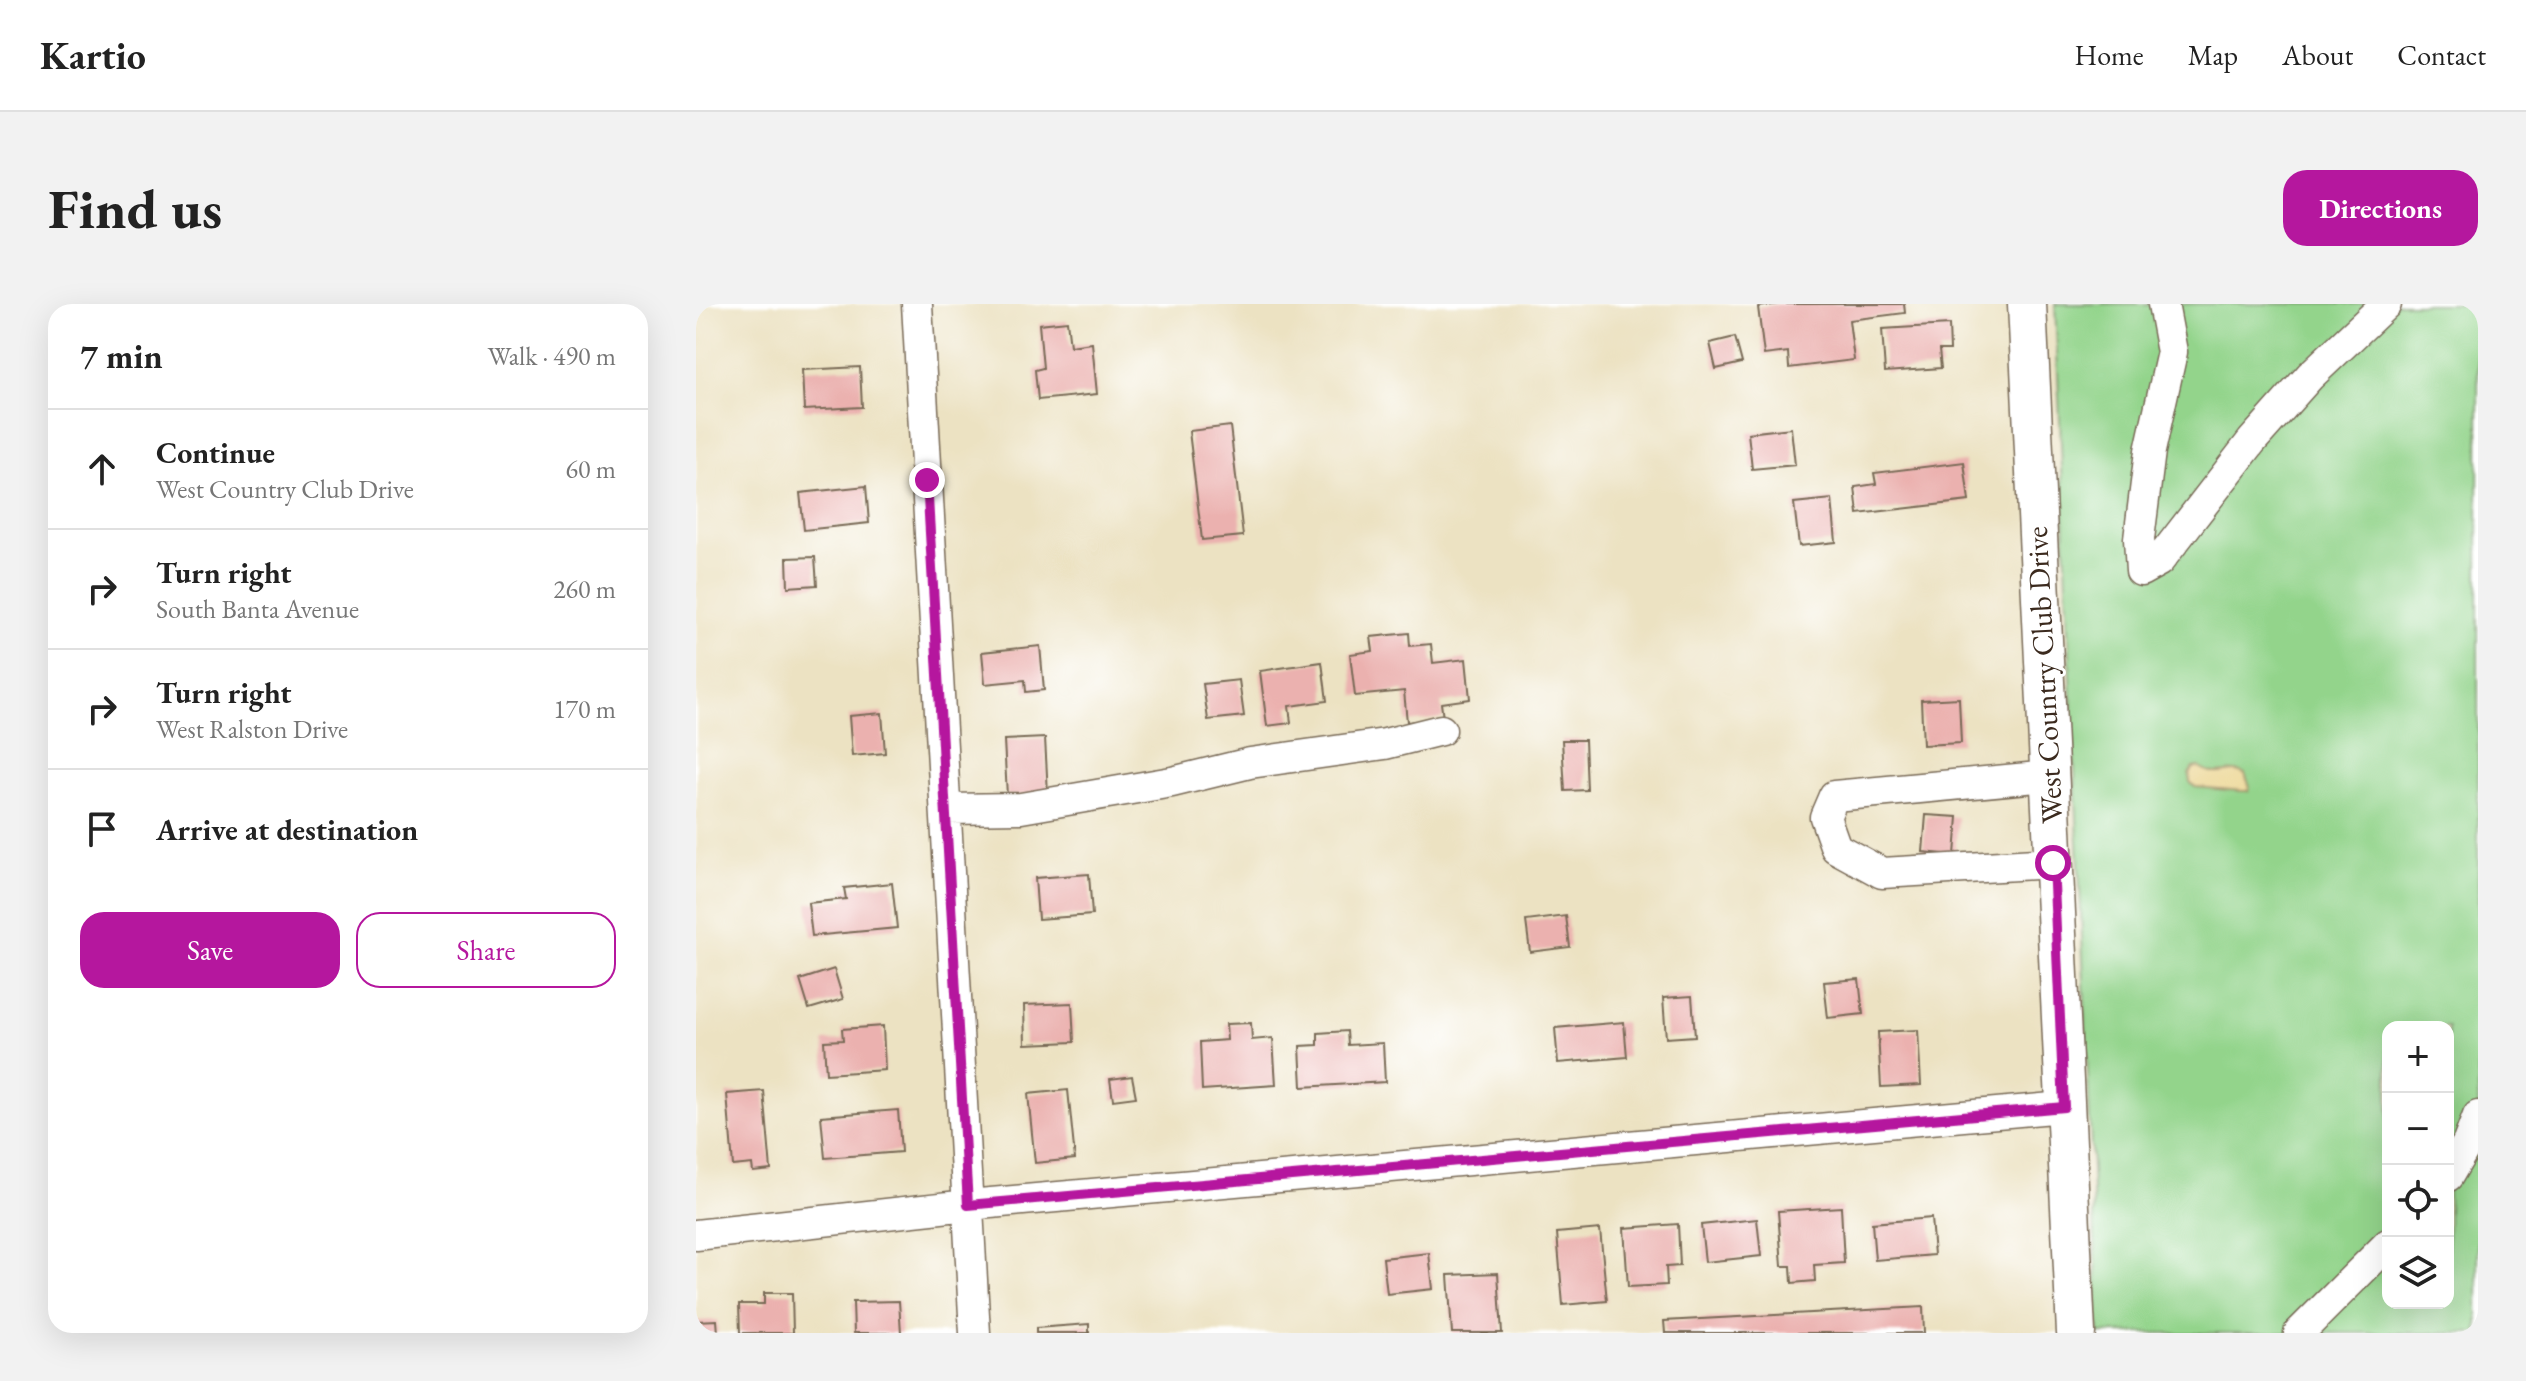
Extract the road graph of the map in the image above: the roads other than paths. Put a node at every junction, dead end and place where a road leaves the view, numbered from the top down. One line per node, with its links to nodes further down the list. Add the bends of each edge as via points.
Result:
1 (917, 304): 7 (street)
2 (2027, 304): 6 (main road, West Country Club Drive)
3 (2163, 304): 4 (street, via 2172,352 2150,451 2139,539 2141,571 2159,561 2310,376)
4 (2386, 304)
5 (1441, 730): 7 (street, via 1021,808)
6 (2049, 776): 8 (main road, West Country Club Drive); 8 (street, via 1834,796 1825,817 1836,848 1882,873)
7 (946, 809): 12 (street)
8 (2053, 863): 9 (main road, West Country Club Drive)
9 (2064, 1107): 12 (street); 16 (main road, West Country Club Drive)
10 (2478, 1116): 11 (street)
11 (2454, 1166)
12 (968, 1205): 13 (street); 15 (street)
13 (696, 1235)
14 (2382, 1250): 17 (street)
15 (975, 1333)
16 (2076, 1333)
17 (2299, 1333)

